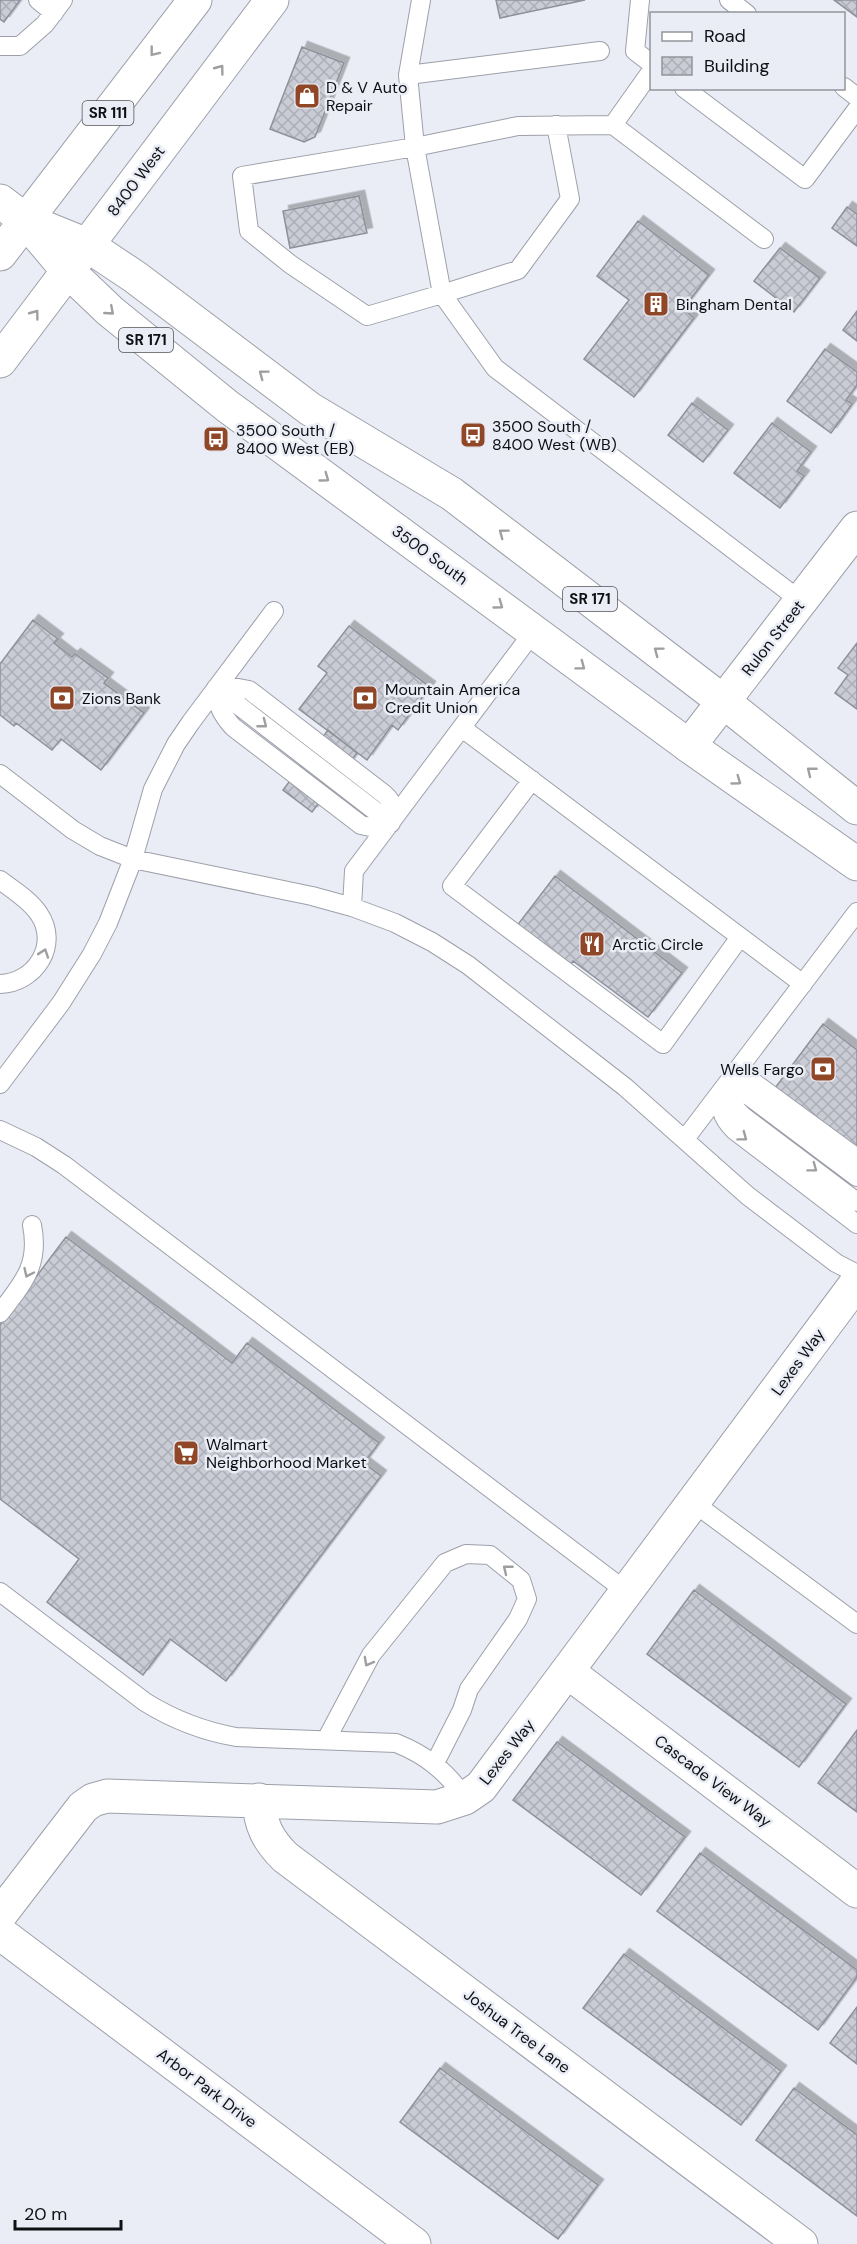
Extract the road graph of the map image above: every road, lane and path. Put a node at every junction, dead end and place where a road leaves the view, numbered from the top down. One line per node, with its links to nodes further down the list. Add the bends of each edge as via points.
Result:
1 (38, 0): 7 (lane)
2 (195, 0): 19 (street, SR 111, one-way to 19)
3 (272, 0): 22 (street, 8400 West, one-way to 3)
4 (420, 0): 13 (lane)
5 (640, 0): 11 (lane, via 634,51)
6 (729, 0): 8 (lane)
7 (58, 6): 9 (lane, via 20,46)
8 (744, 12)
9 (0, 46)
10 (600, 51): 13 (lane)
11 (650, 63)
12 (650, 71): 17 (lane)
13 (408, 75): 18 (lane)
14 (687, 90): 15 (lane, via 805,179)
15 (857, 109)
16 (556, 125): 17 (lane); 18 (lane, via 518,126); 23 (lane, via 570,199 518,270)
17 (613, 125): 20 (lane)
18 (415, 147): 23 (lane); 23 (lane, via 242,176 249,231 367,316)
19 (13, 210): 21 (street, SR 111); 22 (street, 3500 South / SR 171)
20 (764, 239)
21 (0, 254)
22 (78, 258): 24 (street, 8400 West, one-way to 22); 28 (street, 3500 South / SR 171, one-way to 28, via 110,311 226,406); 30 (street, 3500 South / SR 171, one-way to 22, via 452,494 310,409 135,277)
23 (442, 294): 26 (lane, via 495,368)
24 (0, 361)
25 (857, 528): 26 (street, Rulon Street)
26 (801, 602): 30 (street, Rulon Street)
27 (274, 611): 29 (lane)
28 (534, 631): 31 (lane); 32 (street, 3500 South / SR 171, one-way to 32)
29 (216, 688): 36 (lane, via 220,711 233,727 361,825 375,828); 36 (lane, one-way to 36, via 239,687 257,696 390,799 394,814); 37 (lane, via 162,768 145,811)
30 (724, 702): 32 (street, Rulon Street); 35 (street, 3500 South / SR 171, one-way to 30)
31 (462, 728): 34 (lane); 36 (lane)
32 (689, 746): 38 (street, 3500 South / SR 171, one-way to 38)
33 (0, 774): 37 (lane, via 73,830)
34 (532, 780): 42 (lane); 42 (lane, via 452,886 663,1044)
35 (857, 808)
36 (391, 823): 40 (lane, via 354,872)
37 (133, 859): 40 (lane); 45 (lane, via 92,954 61,1003)
38 (857, 864)
39 (0, 880): 43 (lane, one-way to 39, via 11,984 32,972 45,954 47,942 34,905)
40 (352, 907): 48 (lane, via 395,923 468,965)
41 (857, 912): 44 (lane)
42 (740, 937): 44 (lane)
43 (0, 984)
44 (803, 984): 46 (lane)
45 (0, 1084)
46 (724, 1088): 48 (lane); 49 (lane, via 735,1083 756,1084); 50 (lane, via 749,1096); 51 (lane, one-way to 51, via 731,1104 744,1117); 52 (lane, one-way to 52, via 721,1112 734,1130)
47 (0, 1130): 59 (lane, via 64,1165)
48 (686, 1139): 54 (lane, via 748,1196 836,1263)
49 (857, 1158)
50 (857, 1177)
51 (857, 1202)
52 (857, 1224)
53 (32, 1225): 56 (lane, one-way to 56, via 35,1240 30,1269)
54 (857, 1274)
55 (857, 1282): 57 (street, Lexes Way)
56 (0, 1313)
57 (694, 1503): 59 (street, Lexes Way); 60 (lane)
58 (0, 1592): 62 (lane, via 145,1702 188,1725 236,1737)
59 (627, 1592): 61 (street, Lexes Way)
60 (857, 1624)
61 (568, 1672): 64 (street, Lexes Way, via 494,1772); 66 (street, Cascade View Way)
62 (326, 1740): 63 (lane, via 396,1743); 63 (lane, one-way to 62, via 469,1689 518,1619 527,1599 521,1580 490,1555 466,1554 445,1563 371,1655)
63 (435, 1763): 64 (lane)
64 (465, 1798): 65 (street, Lexes Way, via 437,1807)
65 (259, 1800): 67 (street, Lexes Way, via 121,1795 93,1800 83,1807); 70 (street, Joshua Tree Lane, via 264,1831 285,1857)
66 (857, 1891)
67 (0, 1914)
68 (0, 1933): 69 (street, Arbor Park Drive)
69 (414, 2244)
70 (801, 2244)

